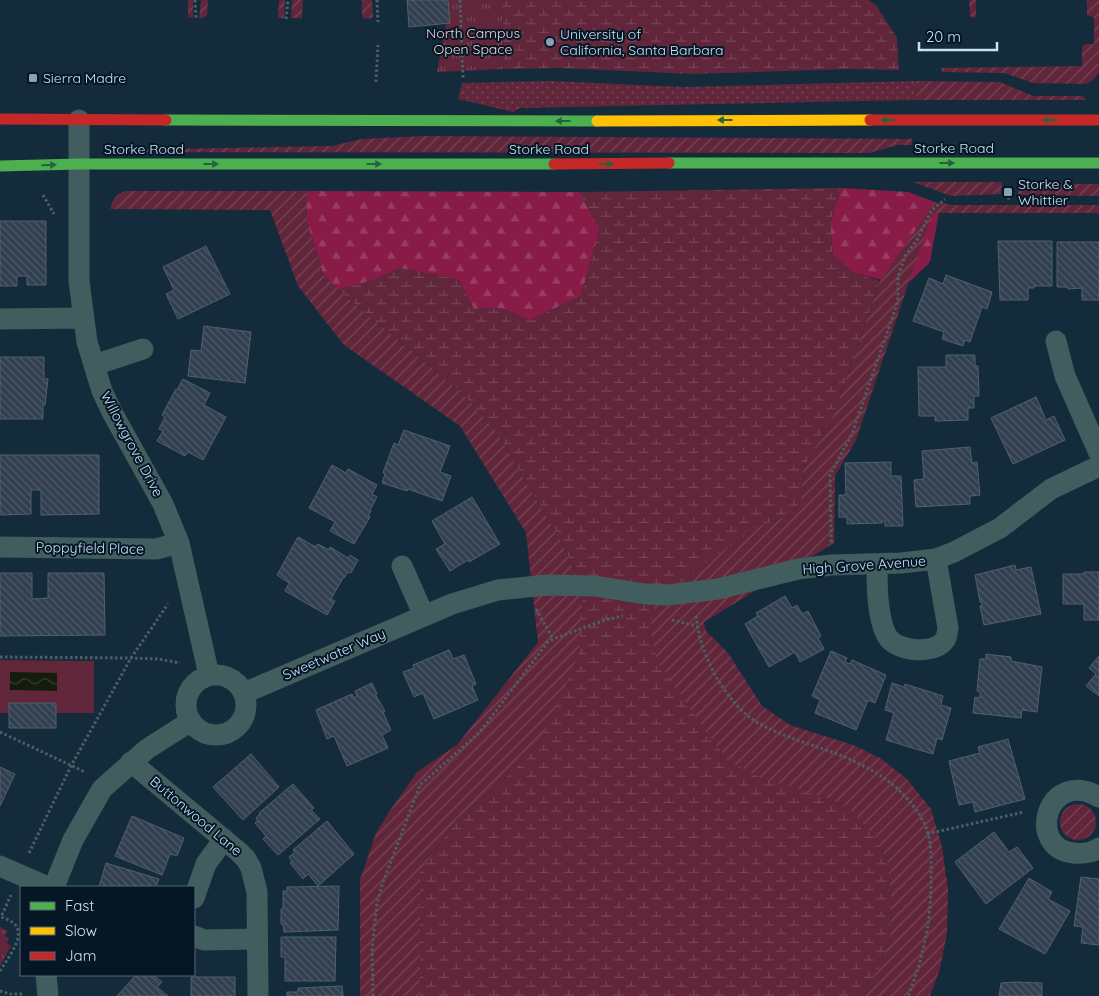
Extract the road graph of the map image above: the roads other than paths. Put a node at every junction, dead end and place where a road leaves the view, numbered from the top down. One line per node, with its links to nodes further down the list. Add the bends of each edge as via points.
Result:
1 (0, 119): 2 (main road, Storke Road)
2 (79, 120): 3 (main road, Storke Road, one-way to 2); 4 (street, Willowgrove Drive)
3 (1099, 120)
4 (80, 164): 5 (main road, Storke Road, one-way to 5); 6 (main road, Storke Road, one-way to 4); 7 (street, Willowgrove Drive, via 79,281)
5 (1099, 164)
6 (0, 166)
7 (82, 318): 8 (street); 11 (street, Willowgrove Drive)
8 (0, 319)
9 (1056, 341): 12 (street, via 1065,376)
10 (143, 349): 11 (street)
11 (94, 365): 14 (street, Willowgrove Drive, via 102,391 164,504)
12 (1099, 453)
13 (1099, 466): 16 (street, High Grove Avenue, via 1051,489 1000,528)
14 (179, 543): 15 (street, Poppyfield Place, via 156,549); 21 (street, Willowgrove Drive)
15 (0, 547)
16 (936, 559): 17 (street, High Grove Avenue); 17 (street, via 947,636 936,647 917,649 899,647 887,636 880,605)
17 (877, 564): 19 (street, High Grove Avenue, via 798,569 694,593 668,595 595,586)
18 (402, 566): 20 (street)
19 (547, 585): 20 (street, Sweetwater Way, via 498,590)
20 (424, 616): 22 (street, Sweetwater Way)
21 (209, 675): 22 (street, via 220,674 230,678); 23 (street, via 199,679 187,696 186,706)
22 (244, 693): 23 (street, via 247,702 243,720 229,733 210,736)
23 (191, 721): 24 (street)
24 (131, 762): 26 (street, Buttonwood Lane); 30 (street, via 102,789 73,840)
25 (1099, 797): 27 (street, via 1077,790 1068,792 1054,800 1048,808 1046,820 1047,831 1059,849 1078,854)
26 (224, 839): 31 (street, via 206,864); 33 (street, Buttonwood Lane, via 246,859 254,878)
27 (1099, 848)
28 (0, 866): 29 (street)
29 (46, 886)
30 (54, 886)
31 (195, 895)
32 (195, 936): 33 (street, via 204,940)
33 (257, 939): 36 (street, Buttonwood Lane)
34 (46, 976): 35 (street)
35 (48, 996)
36 (258, 996)

